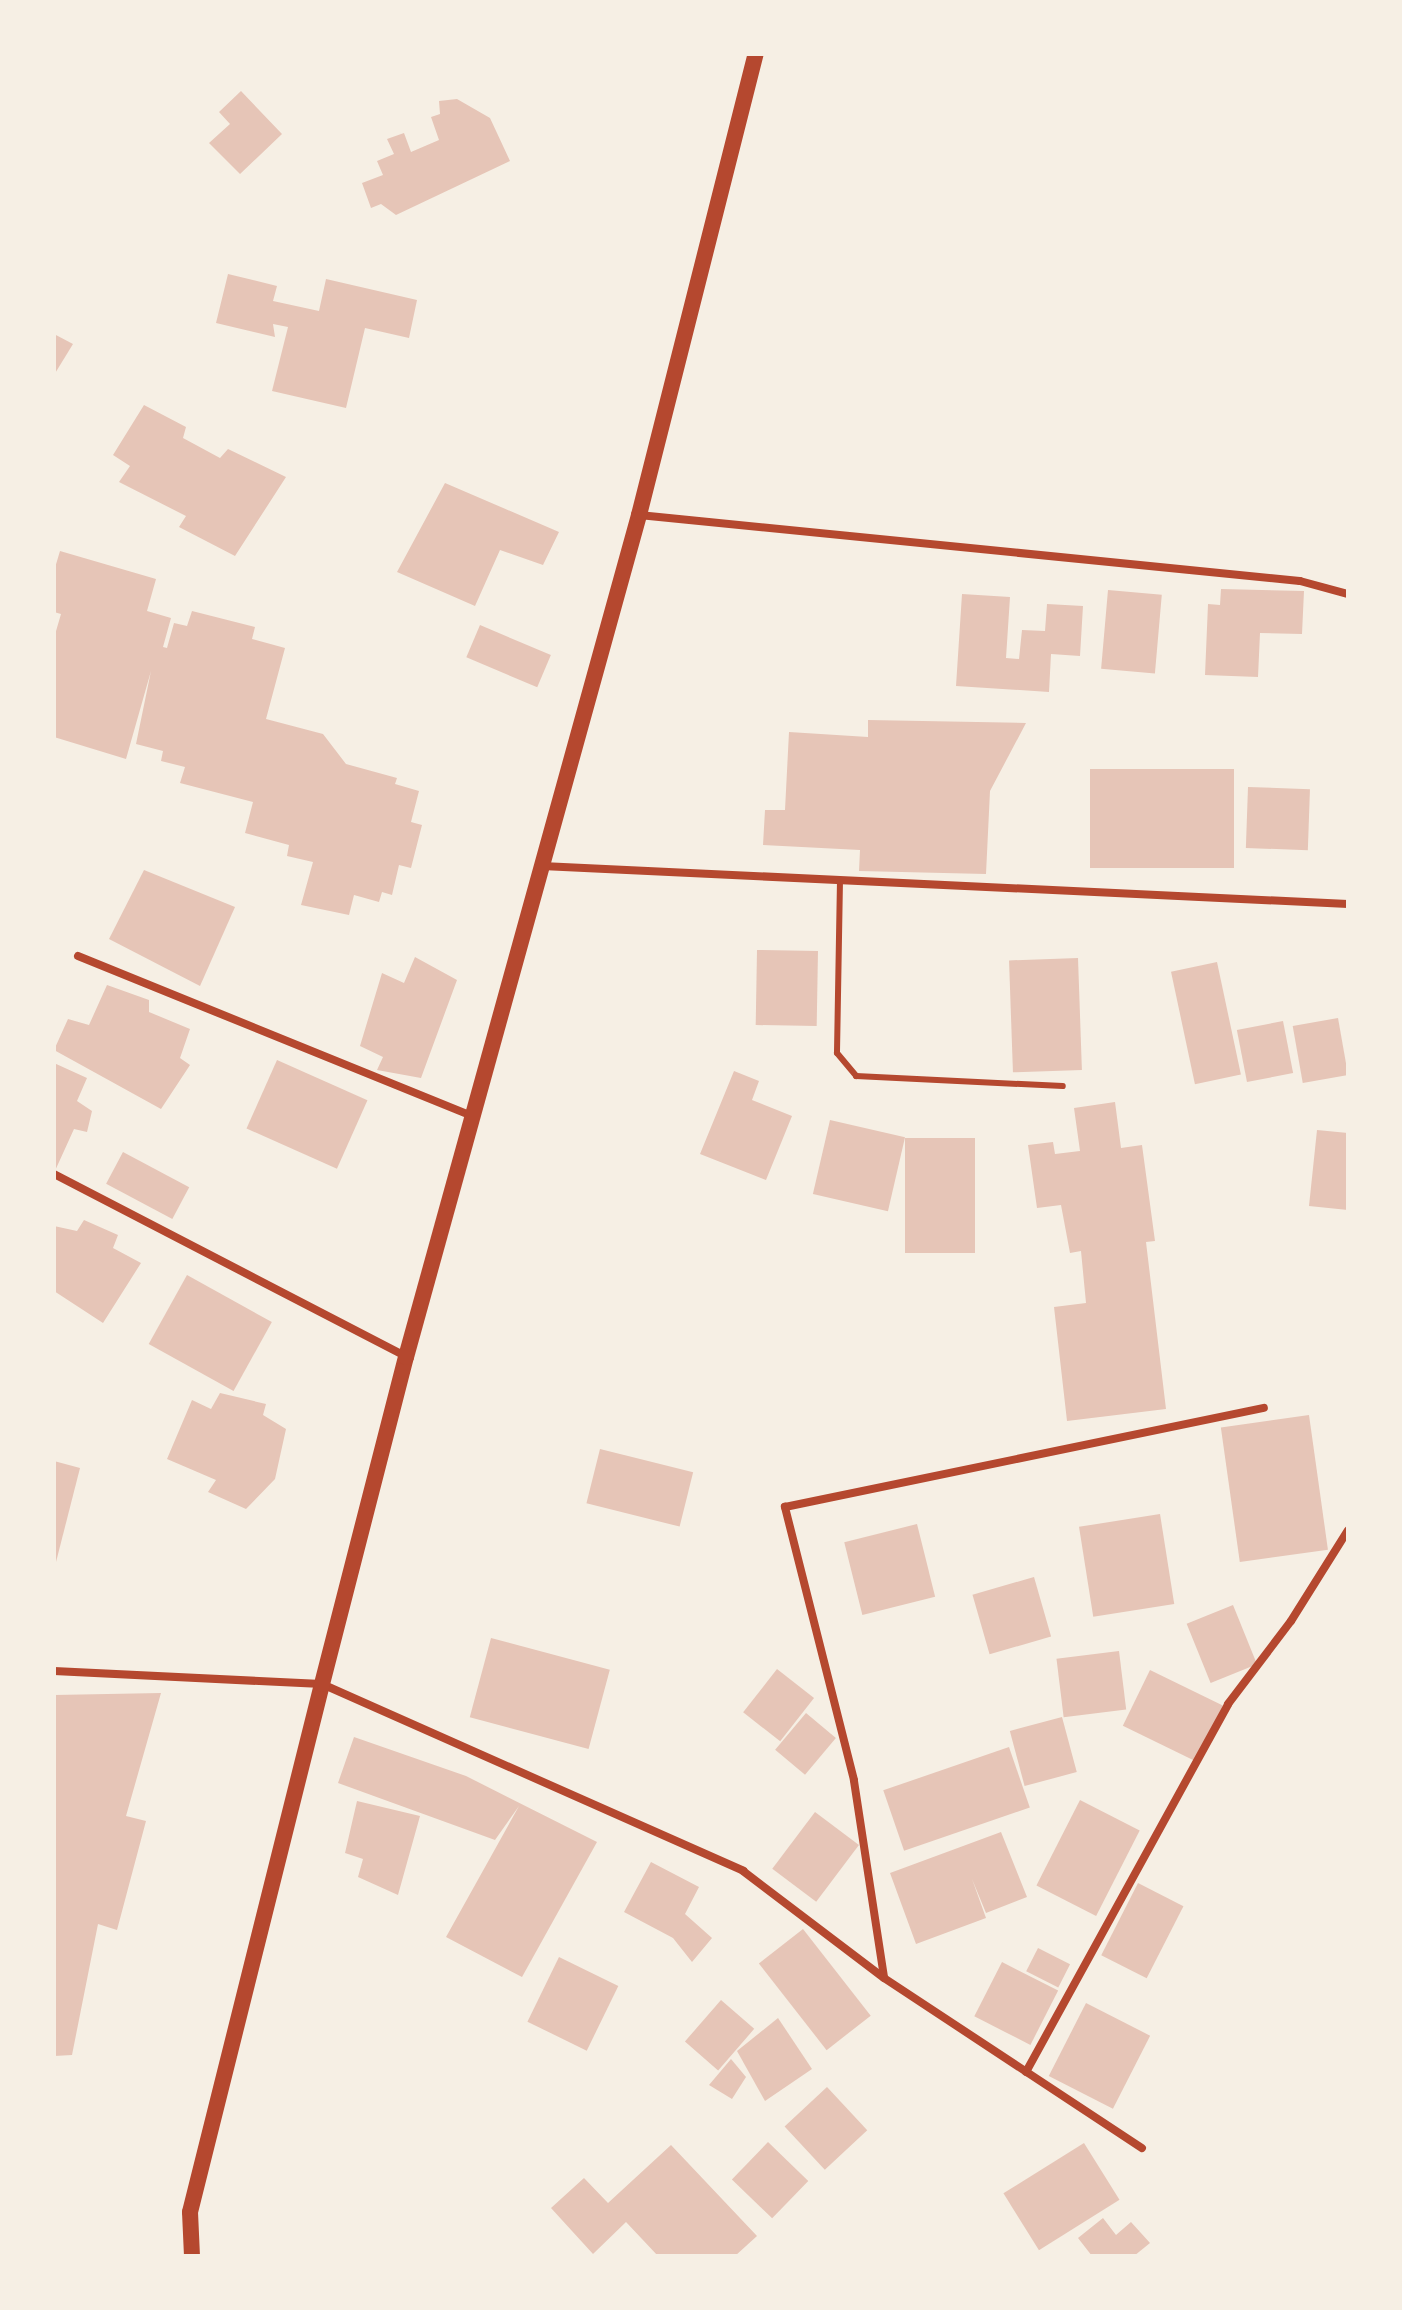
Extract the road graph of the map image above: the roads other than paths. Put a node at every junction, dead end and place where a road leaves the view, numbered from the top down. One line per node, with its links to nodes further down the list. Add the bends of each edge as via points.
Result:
1 (756, 54): 2 (main road)
2 (639, 515): 3 (street, via 1300,581); 4 (main road)
3 (1348, 594)
4 (542, 866): 5 (street); 9 (main road)
5 (840, 880): 6 (street); 8 (lane, via 837,1053 856,1076)
6 (1348, 904)
7 (78, 956): 9 (street)
8 (1063, 1086)
9 (473, 1116): 11 (main road)
10 (54, 1174): 11 (street)
11 (406, 1357): 15 (main road)
12 (1264, 1408): 16 (street, via 785,1507 854,1780)
13 (1348, 1530): 17 (street, via 1291,1621 1228,1704)
14 (54, 1671): 15 (street)
15 (322, 1684): 16 (street, via 743,1871); 19 (main road, via 190,2212)
16 (884, 1978): 17 (street)
17 (1026, 2072): 18 (street)
18 (1142, 2148)
19 (192, 2256)

